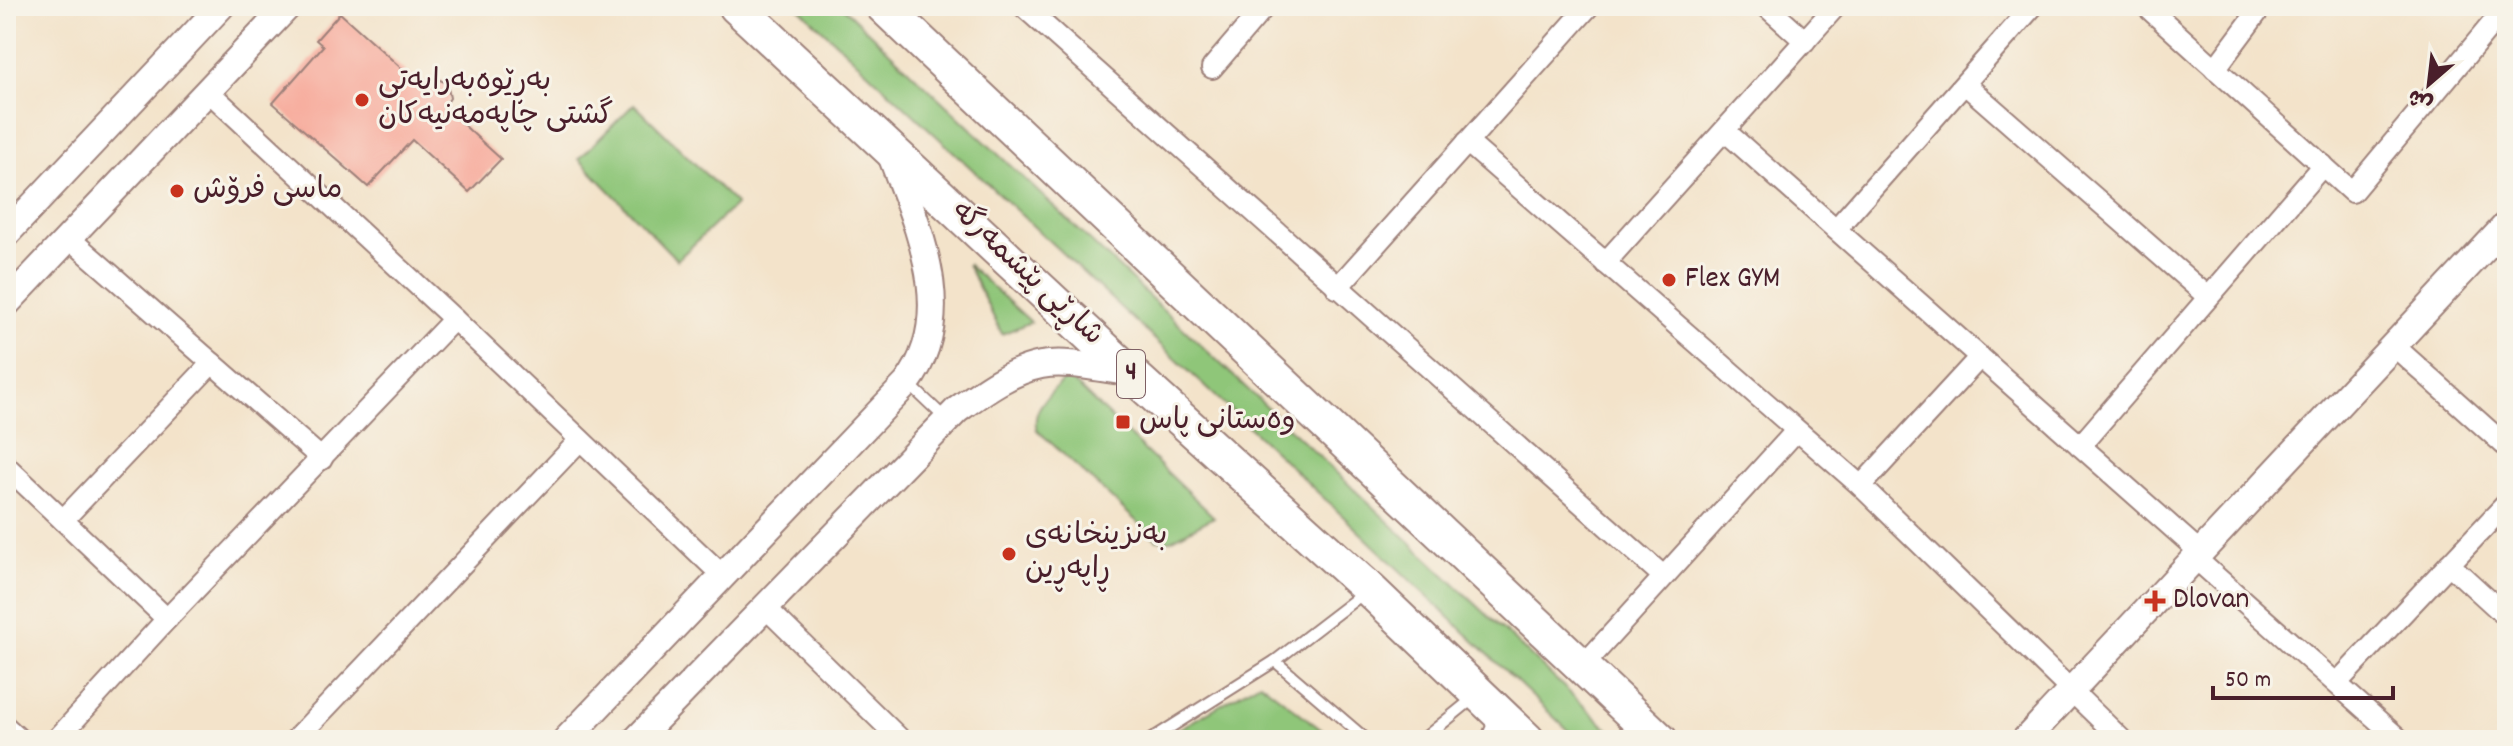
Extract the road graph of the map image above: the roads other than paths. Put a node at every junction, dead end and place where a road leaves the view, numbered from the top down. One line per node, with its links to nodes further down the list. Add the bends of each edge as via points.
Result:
1 (221, 6): 24 (street)
2 (288, 6): 18 (street)
3 (736, 6): 21 (highway, شاڕێی پێشمەرگە / 4)
4 (883, 6): 56 (highway)
5 (1023, 6): 28 (street)
6 (1265, 6): 15 (street)
7 (1589, 6): 20 (street)
8 (1766, 6): 14 (street)
9 (1836, 6): 14 (street)
10 (2033, 6): 17 (street)
11 (2146, 6): 16 (street)
12 (2262, 6): 16 (street)
13 (2507, 6): 22 (street, via 2352,192)
14 (1805, 41): 19 (street)
15 (1212, 68)
16 (2215, 69): 22 (street)
17 (1966, 85): 25 (street); 29 (street)
18 (207, 90): 26 (street); 31 (street)
19 (1725, 131): 25 (street); 27 (street)
20 (1467, 142): 27 (street); 28 (street)
21 (887, 145): 35 (highway, شاڕێی پێشمەرگە / 4); 36 (street, via 920,236 931,289 929,338)
22 (2323, 165): 29 (street)
23 (2507, 224): 32 (street)
24 (9, 226)
25 (1836, 229): 33 (street)
26 (69, 238): 30 (street); 34 (street)
27 (1605, 263): 38 (street)
28 (1337, 288): 50 (street)
29 (2207, 296): 40 (street)
30 (6, 304)
31 (454, 319): 39 (street); 42 (street)
32 (2393, 345): 41 (street); 47 (street)
33 (1980, 357): 40 (street); 44 (street)
34 (212, 363): 42 (street); 46 (street)
35 (1129, 372): 37 (street, via 1042,365 1004,379); 51 (highway, شاڕێی پێشمەرگە / 4)
36 (907, 383): 37 (lane); 49 (street)
37 (946, 419): 52 (street)
38 (1796, 431): 44 (street); 50 (street)
39 (580, 440): 49 (street); 63 (street)
40 (2080, 446): 47 (street)
41 (2507, 447)
42 (322, 459): 54 (street)
43 (6, 466): 46 (street)
44 (1861, 486): 58 (street)
45 (2507, 503): 48 (street)
46 (63, 520): 54 (street)
47 (2198, 555): 57 (street); 58 (street)
48 (2449, 564): 53 (street); 57 (street)
49 (723, 576): 64 (street)
50 (1663, 576): 56 (street)
51 (1369, 589): 55 (lane); 59 (highway, شاڕێی پێشمەرگە / 4)
52 (766, 608): 65 (street); 66 (street)
53 (2507, 617)
54 (167, 619): 62 (street)
55 (1275, 661): 67 (lane); 68 (lane)
56 (1582, 667): 71 (highway)
57 (2337, 683): 74 (street)
58 (2071, 692): 72 (street); 73 (street)
59 (1487, 716): 69 (lane); 70 (highway, شاڕێی پێشمەرگە / 4)
60 (6, 727): 61 (street)
61 (20, 740)
62 (56, 740)
63 (295, 740)
64 (566, 740)
65 (636, 740)
66 (901, 740)
67 (1150, 740)
68 (1367, 740)
69 (1422, 740)
70 (1527, 740)
71 (1660, 740)
72 (2025, 740)
73 (2122, 740)
74 (2400, 740)

